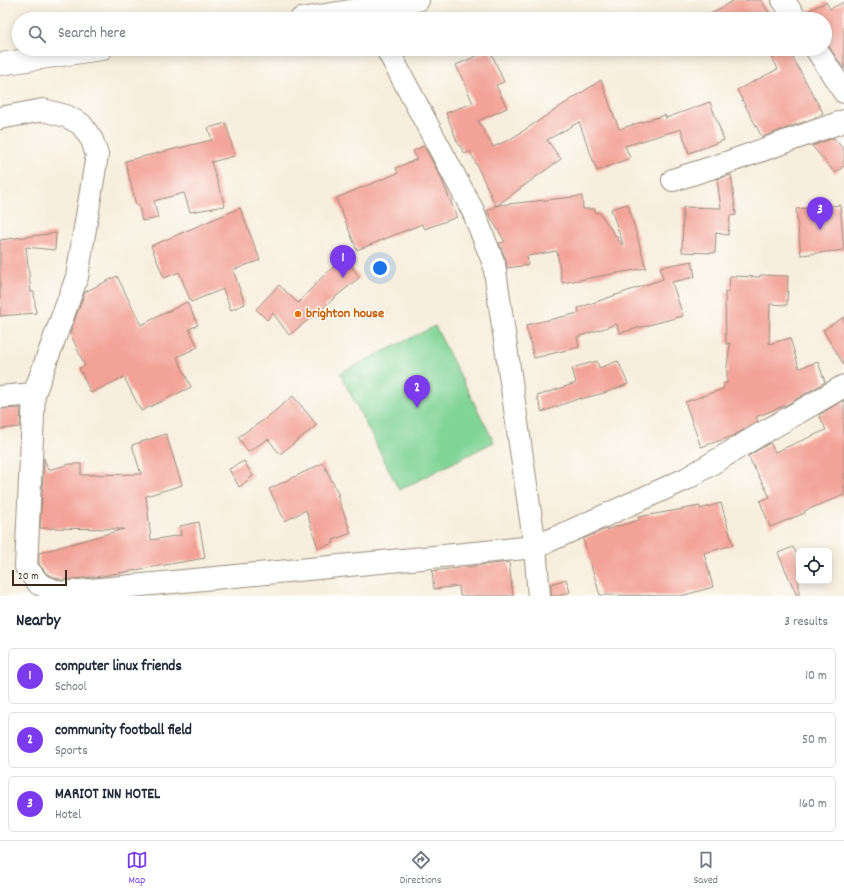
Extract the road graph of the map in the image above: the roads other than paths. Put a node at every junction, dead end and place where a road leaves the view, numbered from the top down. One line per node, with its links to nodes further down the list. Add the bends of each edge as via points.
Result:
1 (418, 0): 3 (main road)
2 (783, 0): 5 (main road)
3 (373, 9): 4 (main road)
4 (351, 12)
5 (791, 12)
6 (54, 56): 9 (main road)
7 (391, 56): 17 (main road, via 473,211 494,264)
8 (821, 56): 10 (main road)
9 (0, 64)
10 (844, 92)
11 (0, 118): 15 (main road, via 43,110 66,116 81,124 92,140 97,155 77,277)
12 (844, 121): 13 (main road)
13 (673, 180)
14 (844, 386): 17 (main road, via 686,479)
15 (34, 394): 16 (main road); 17 (main road, via 26,567 39,584 60,593)
16 (0, 397)
17 (535, 547): 18 (main road)
18 (540, 596)

